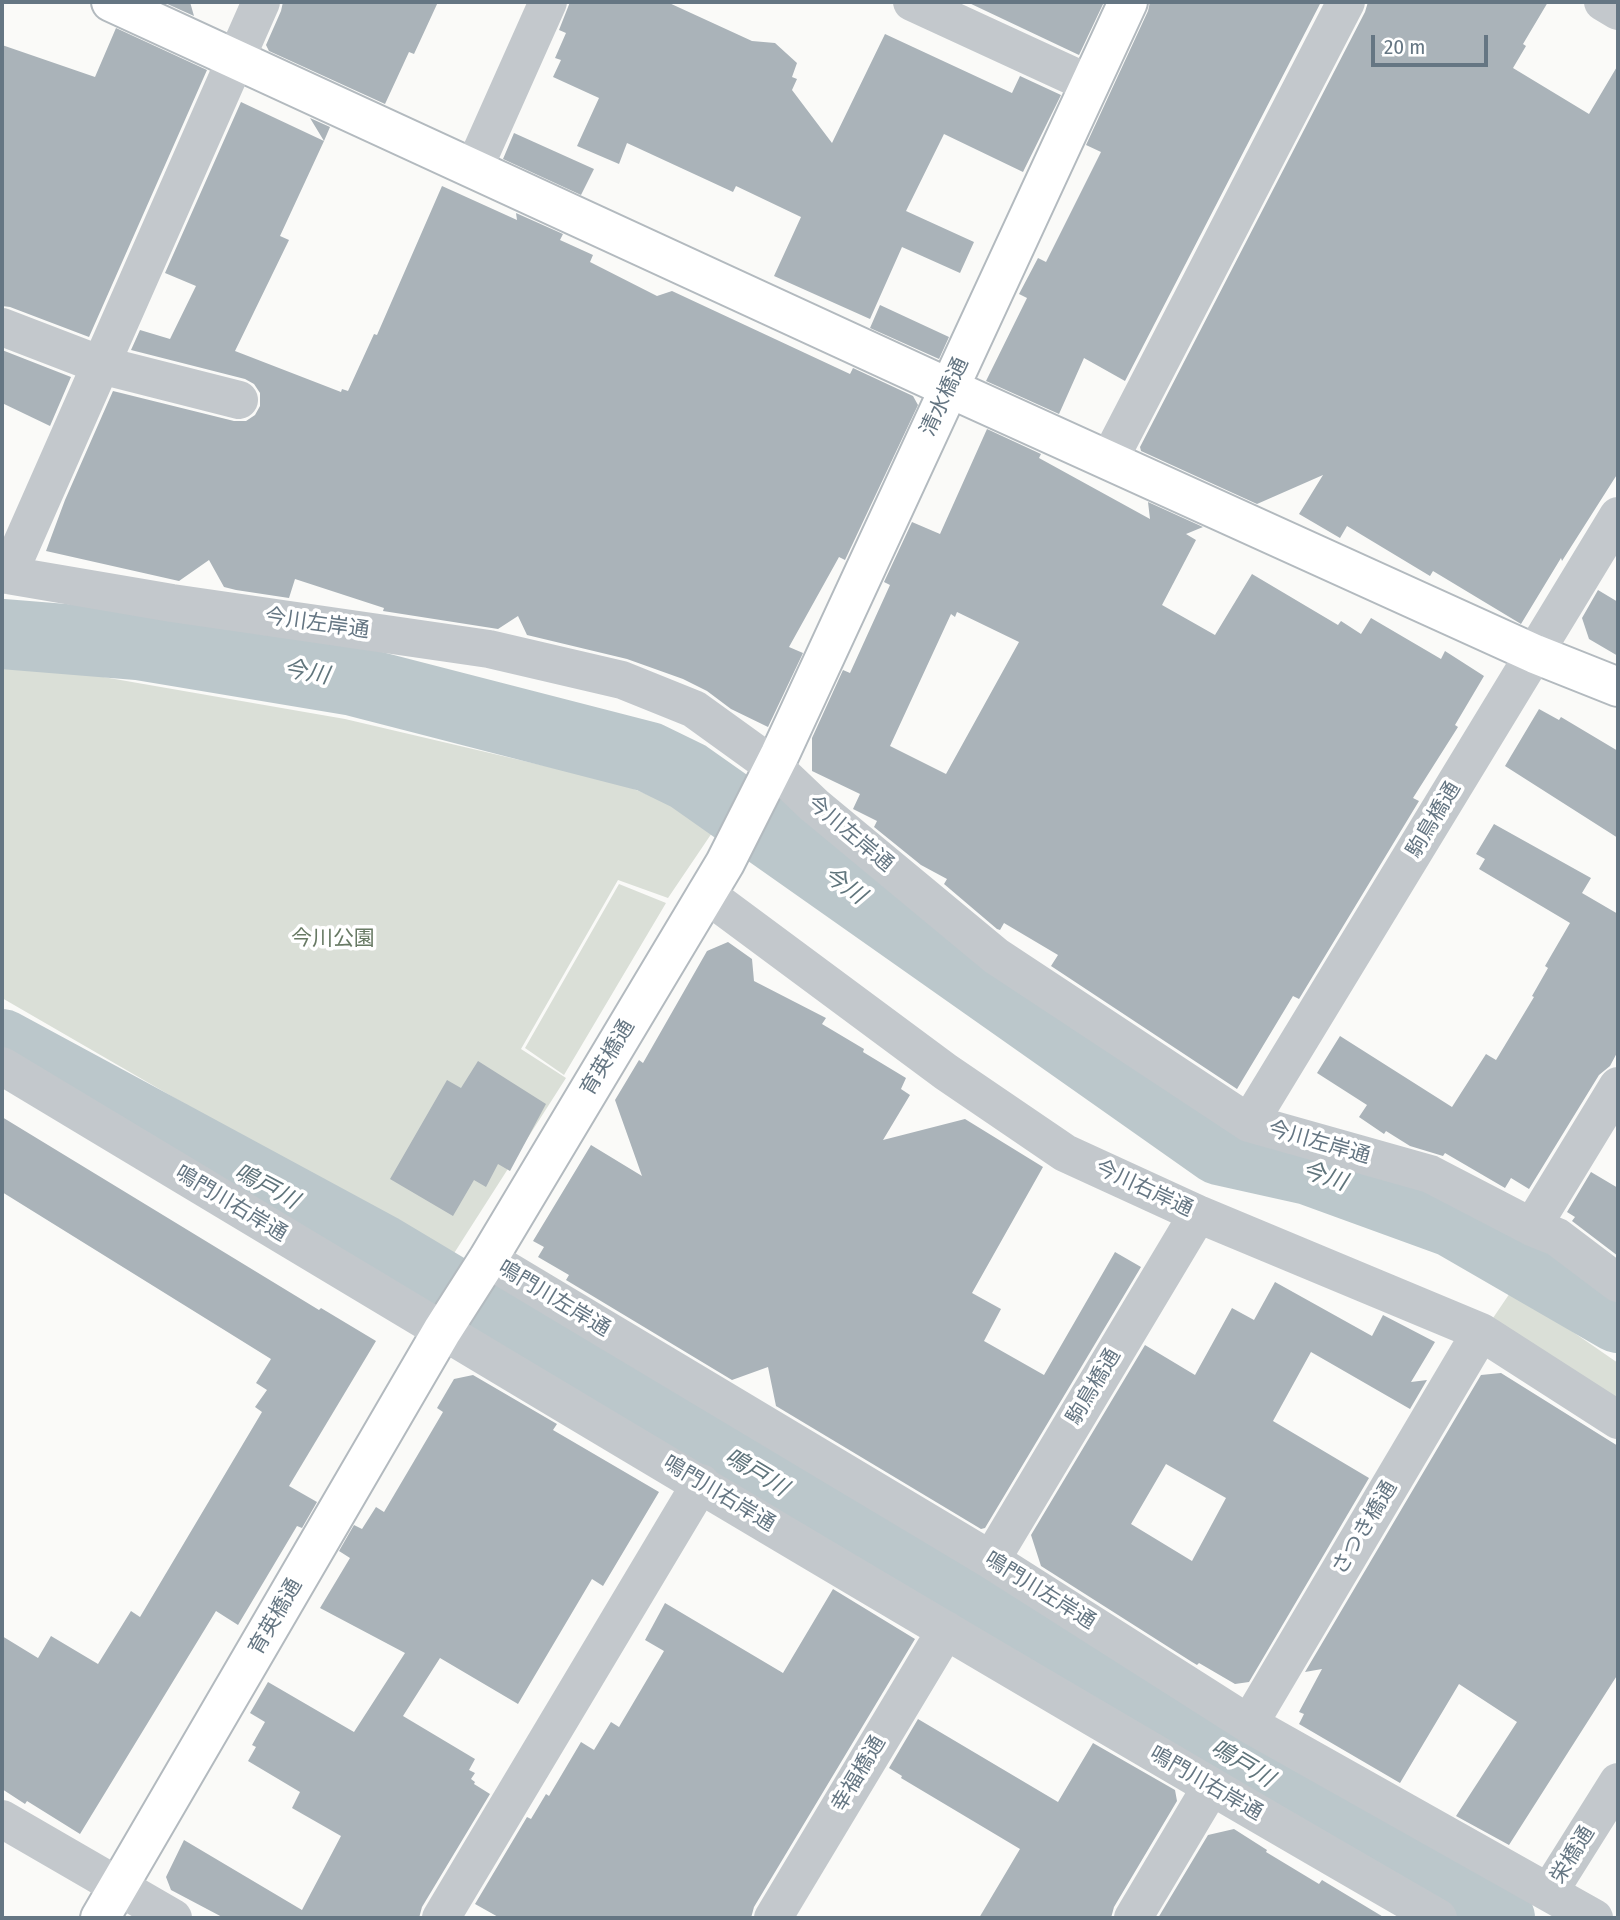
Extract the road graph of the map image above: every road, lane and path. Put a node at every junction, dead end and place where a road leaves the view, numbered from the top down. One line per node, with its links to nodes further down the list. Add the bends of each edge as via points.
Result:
1 (111, 2): 9 (street)
2 (261, 2): 9 (street)
3 (548, 2): 11 (street)
4 (912, 2): 10 (street)
5 (1128, 2): 10 (street, 清水橋通)
6 (1346, 2): 16 (street)
7 (1603, 2): 8 (street)
8 (1618, 11)
9 (235, 58): 11 (street); 13 (street)
10 (1090, 84): 14 (street, 清水橋通)
11 (474, 168): 14 (street)
12 (2, 327): 13 (street)
13 (100, 365): 15 (street); 18 (street)
14 (949, 388): 16 (street); 21 (street, 清水橋通)
15 (239, 400)
16 (1109, 460): 19 (street)
17 (1618, 516): 19 (street, 駒鳥橋通)
18 (5, 575): 21 (street, 今川左岸通, via 489,649 622,680 694,709)
19 (1535, 654): 20 (street); 26 (street, 駒鳥橋通)
20 (1618, 687)
21 (767, 779): 22 (street, 清水橋通); 26 (street, 今川左岸通, via 814,805 996,956)
22 (738, 837): 23 (street, 育英橋通)
23 (706, 894): 27 (street, 今川右岸通, via 946,1072 1065,1153); 29 (street, 育英橋通)
24 (2, 1066): 31 (street, 鳴門川右岸通)
25 (1618, 1086): 28 (street)
26 (1249, 1124): 28 (street, 今川左岸通, via 1430,1174)
27 (1198, 1214): 32 (street, 今川右岸通); 35 (street, 駒鳥橋通)
28 (1532, 1227): 30 (street, 今川左岸通, via 1558,1237)
29 (482, 1269): 31 (street, 育英橋通); 35 (street, 鳴門川左岸通)
30 (1618, 1283)
31 (447, 1323): 34 (street, 鳴門川右岸通); 42 (street, 育英橋通)
32 (1481, 1332): 33 (street, 今川右岸通); 37 (street, さつき橋通)
33 (1618, 1420)
34 (701, 1483): 36 (street, 鳴門川右岸通); 44 (street)
35 (990, 1560): 37 (street, 鳴門川左岸通)
36 (946, 1630): 39 (street, 鳴門川右岸通); 45 (street, 幸福橋通)
37 (1249, 1724): 41 (street, 鳴門川左岸通)
38 (1618, 1782): 41 (street, 栄橋通)
39 (1211, 1787): 46 (street); 47 (street, 鳴門川右岸通)
40 (2, 1819): 42 (street)
41 (1549, 1892): 48 (street, 鳴門川左岸通)
42 (109, 1902): 43 (street)
43 (173, 1918)
44 (441, 1918)
45 (773, 1918)
46 (1133, 1918)
47 (1438, 1918)
48 (1594, 1918)

